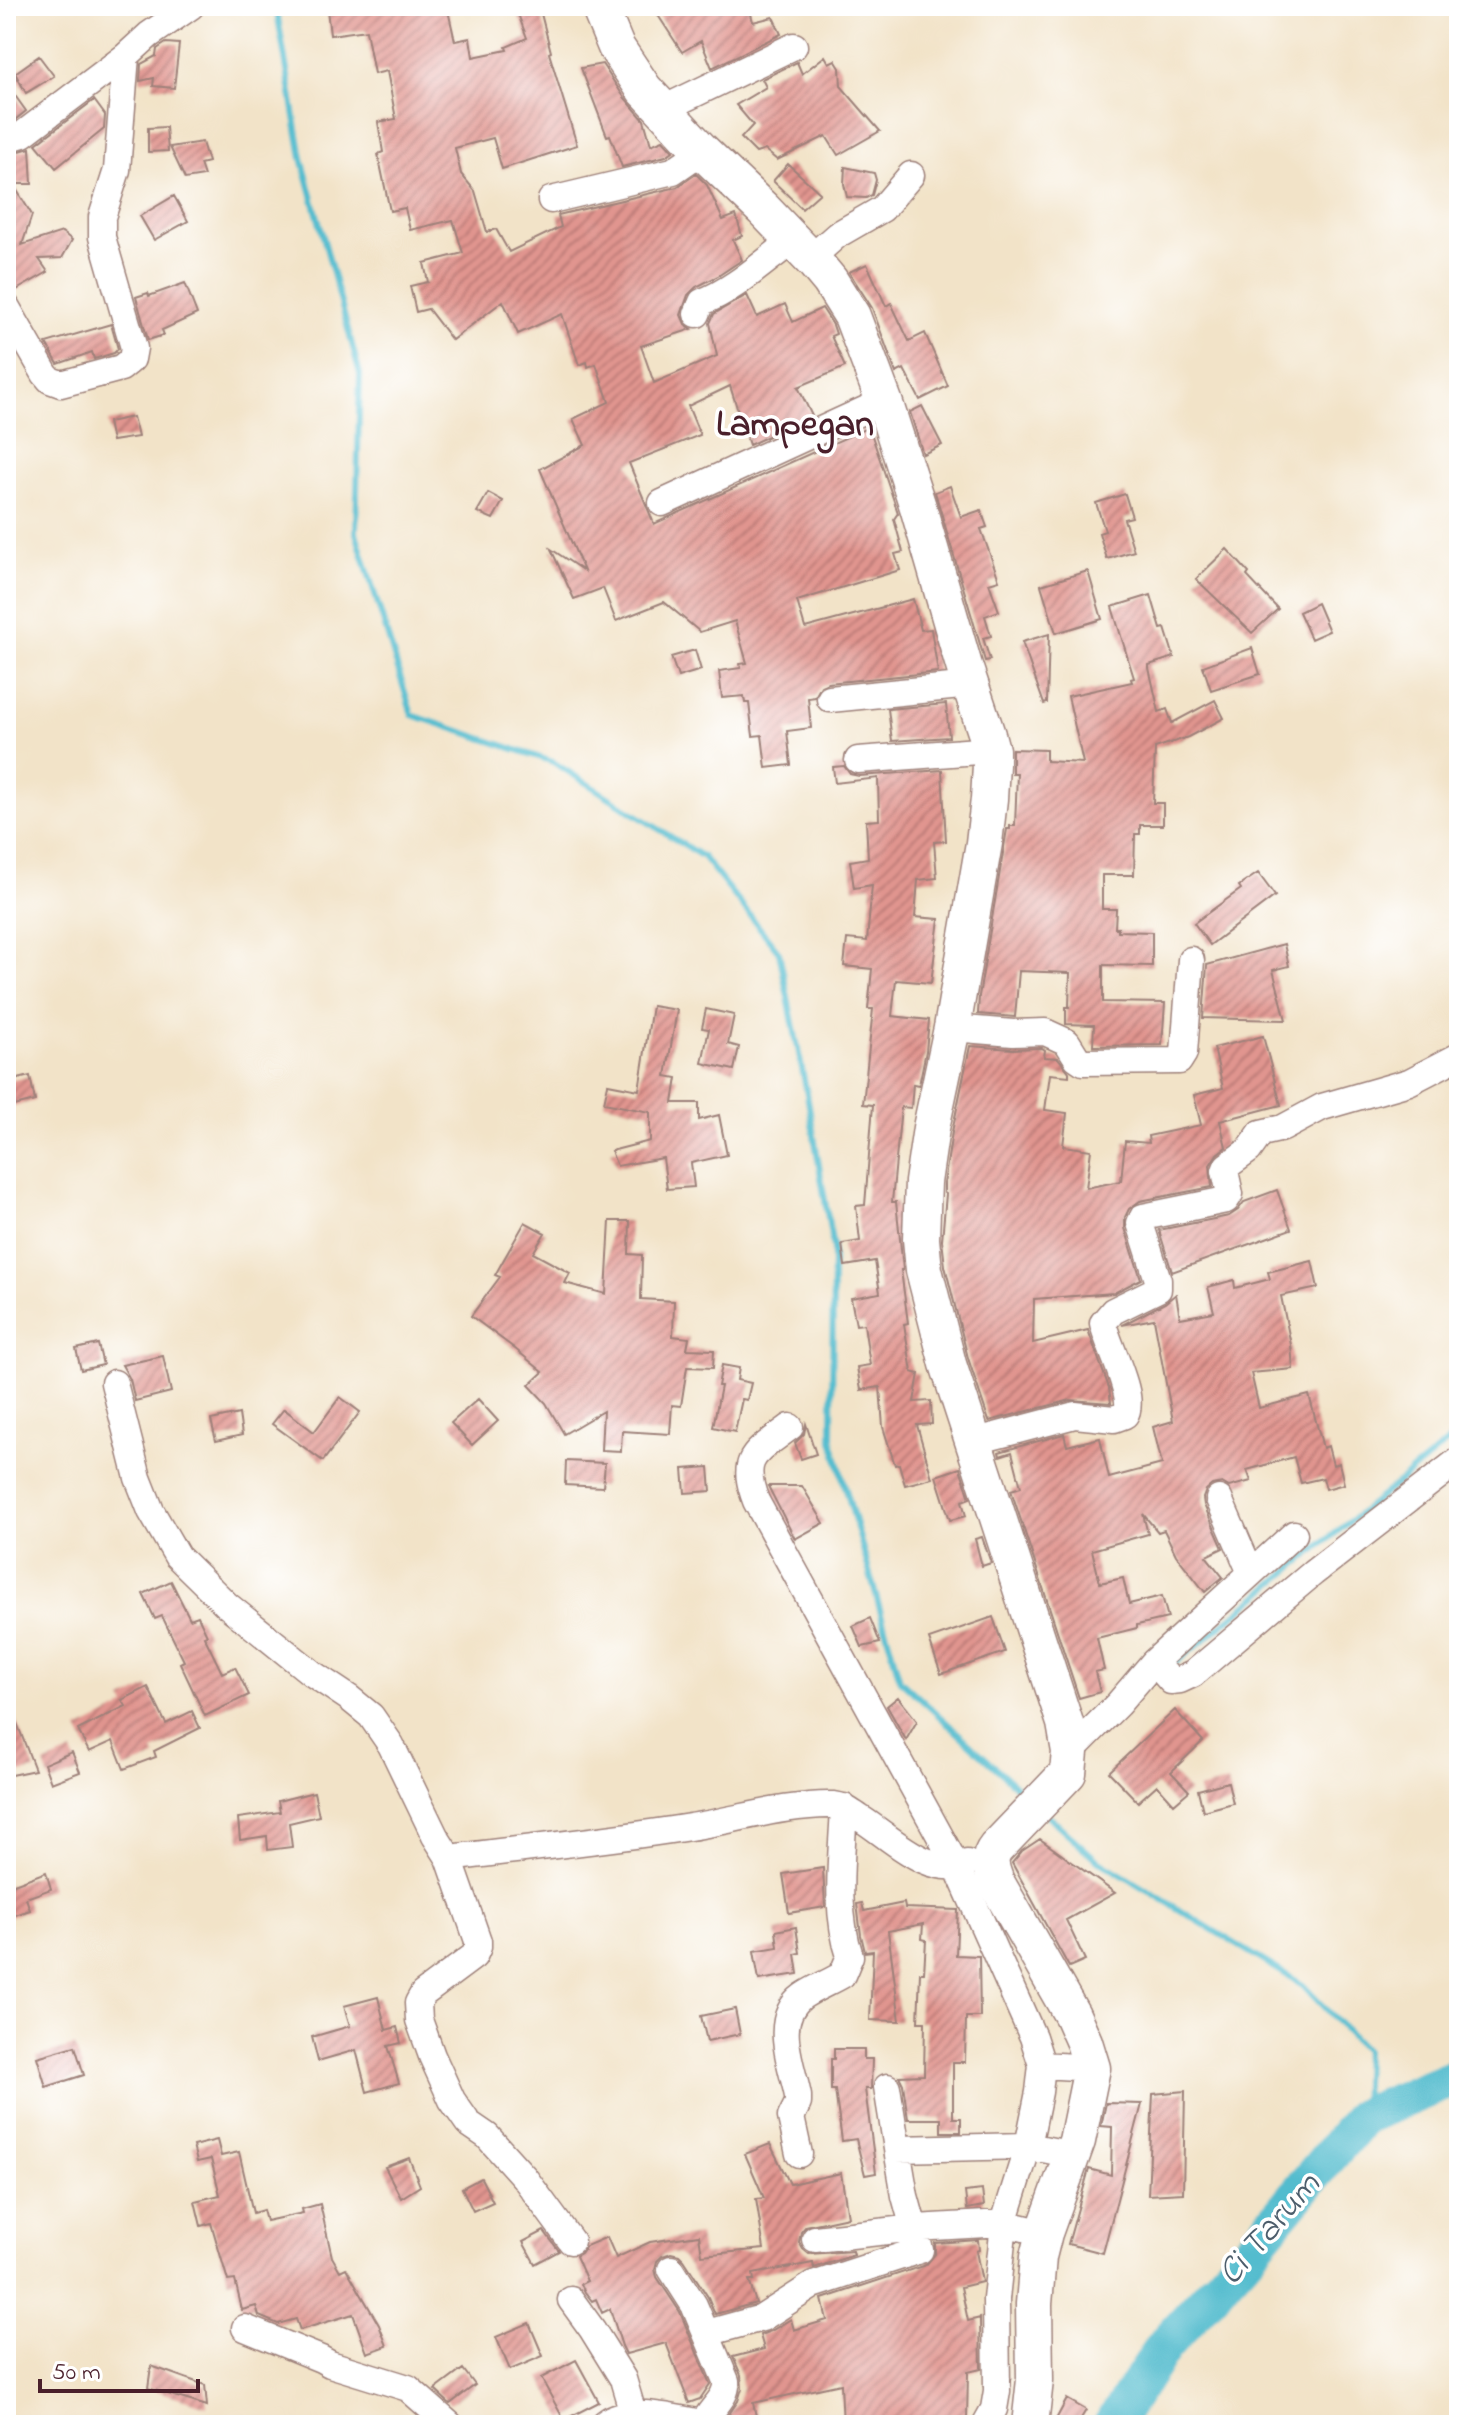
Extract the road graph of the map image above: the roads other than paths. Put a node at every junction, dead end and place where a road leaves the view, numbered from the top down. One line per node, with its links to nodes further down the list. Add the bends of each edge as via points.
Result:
1 (191, 6): 4 (street)
2 (599, 6): 5 (main road, via 625,63)
3 (794, 46): 5 (street)
4 (126, 56): 6 (street, via 23,134); 11 (street, via 117,170 101,224 134,355 121,368 55,382 45,374)
5 (663, 109): 7 (main road)
6 (6, 139)
7 (702, 151): 9 (street, via 665,173); 10 (main road)
8 (911, 175): 10 (street, via 882,209)
9 (551, 200)
10 (803, 249): 12 (street, via 702,302); 13 (main road, via 852,316)
11 (6, 306)
12 (697, 314)
13 (884, 401): 14 (street); 15 (main road)
14 (662, 503)
15 (971, 685): 16 (street); 17 (main road)
16 (830, 699)
17 (991, 750): 18 (street); 20 (main road, via 984,843)
18 (858, 760)
19 (1191, 960): 20 (street, via 1184,1053 1179,1061 1083,1062 1067,1042 1045,1032)
20 (952, 1028): 24 (main road, via 923,1182 921,1239 934,1315)
21 (1459, 1056): 24 (street, via 1409,1082 1322,1107 1283,1128 1261,1133 1227,1166 1226,1200 1143,1217 1140,1223 1158,1289 1113,1311 1103,1323 1125,1388 1125,1415 1075,1415)
22 (114, 1383): 33 (street, via 138,1478 177,1556 227,1605 371,1716)
23 (790, 1427): 34 (street, via 760,1450 749,1467 756,1501)
24 (972, 1442): 30 (main road, via 1065,1723)
25 (1459, 1460): 29 (street, via 1193,1674 1180,1680)
26 (1219, 1499): 28 (street)
27 (1294, 1534): 28 (street)
28 (1251, 1573): 29 (street)
29 (1161, 1670): 30 (street, via 1118,1704)
30 (1069, 1763): 32 (main road)
31 (844, 1807): 33 (street, via 801,1808); 34 (street, via 908,1852); 40 (street, via 840,1889 850,1956 842,1975 804,1995 786,2020 798,2096 791,2117)
32 (994, 1851): 34 (street); 36 (main road, via 990,1863 996,1882 1072,2015)
33 (449, 1858): 44 (street, via 478,1947 474,1956 423,1994 417,2011 423,2035 468,2123 487,2136 540,2195)
34 (957, 1867): 35 (street)
35 (1047, 2065): 36 (street); 39 (street, via 1039,2092)
36 (1088, 2068): 39 (main road)
37 (887, 2087): 38 (street)
38 (897, 2149): 39 (street); 41 (street)
39 (1051, 2151): 42 (main road)
40 (799, 2154)
41 (915, 2228): 42 (street); 43 (street); 48 (street, via 921,2249 916,2252 813,2285 762,2318)
42 (1025, 2228): 49 (main road, via 1038,2257)
43 (815, 2239)
44 (571, 2241)
45 (671, 2269): 48 (street)
46 (571, 2300): 50 (street, via 623,2379)
47 (245, 2328): 52 (street, via 330,2364 408,2388)
48 (707, 2333): 51 (street, via 727,2387)
49 (1017, 2333): 54 (street); 55 (main road, via 1035,2380)
50 (633, 2413): 51 (street); 53 (street)
51 (703, 2424)
52 (450, 2425)
53 (603, 2425)
54 (985, 2425)
55 (1030, 2425)

